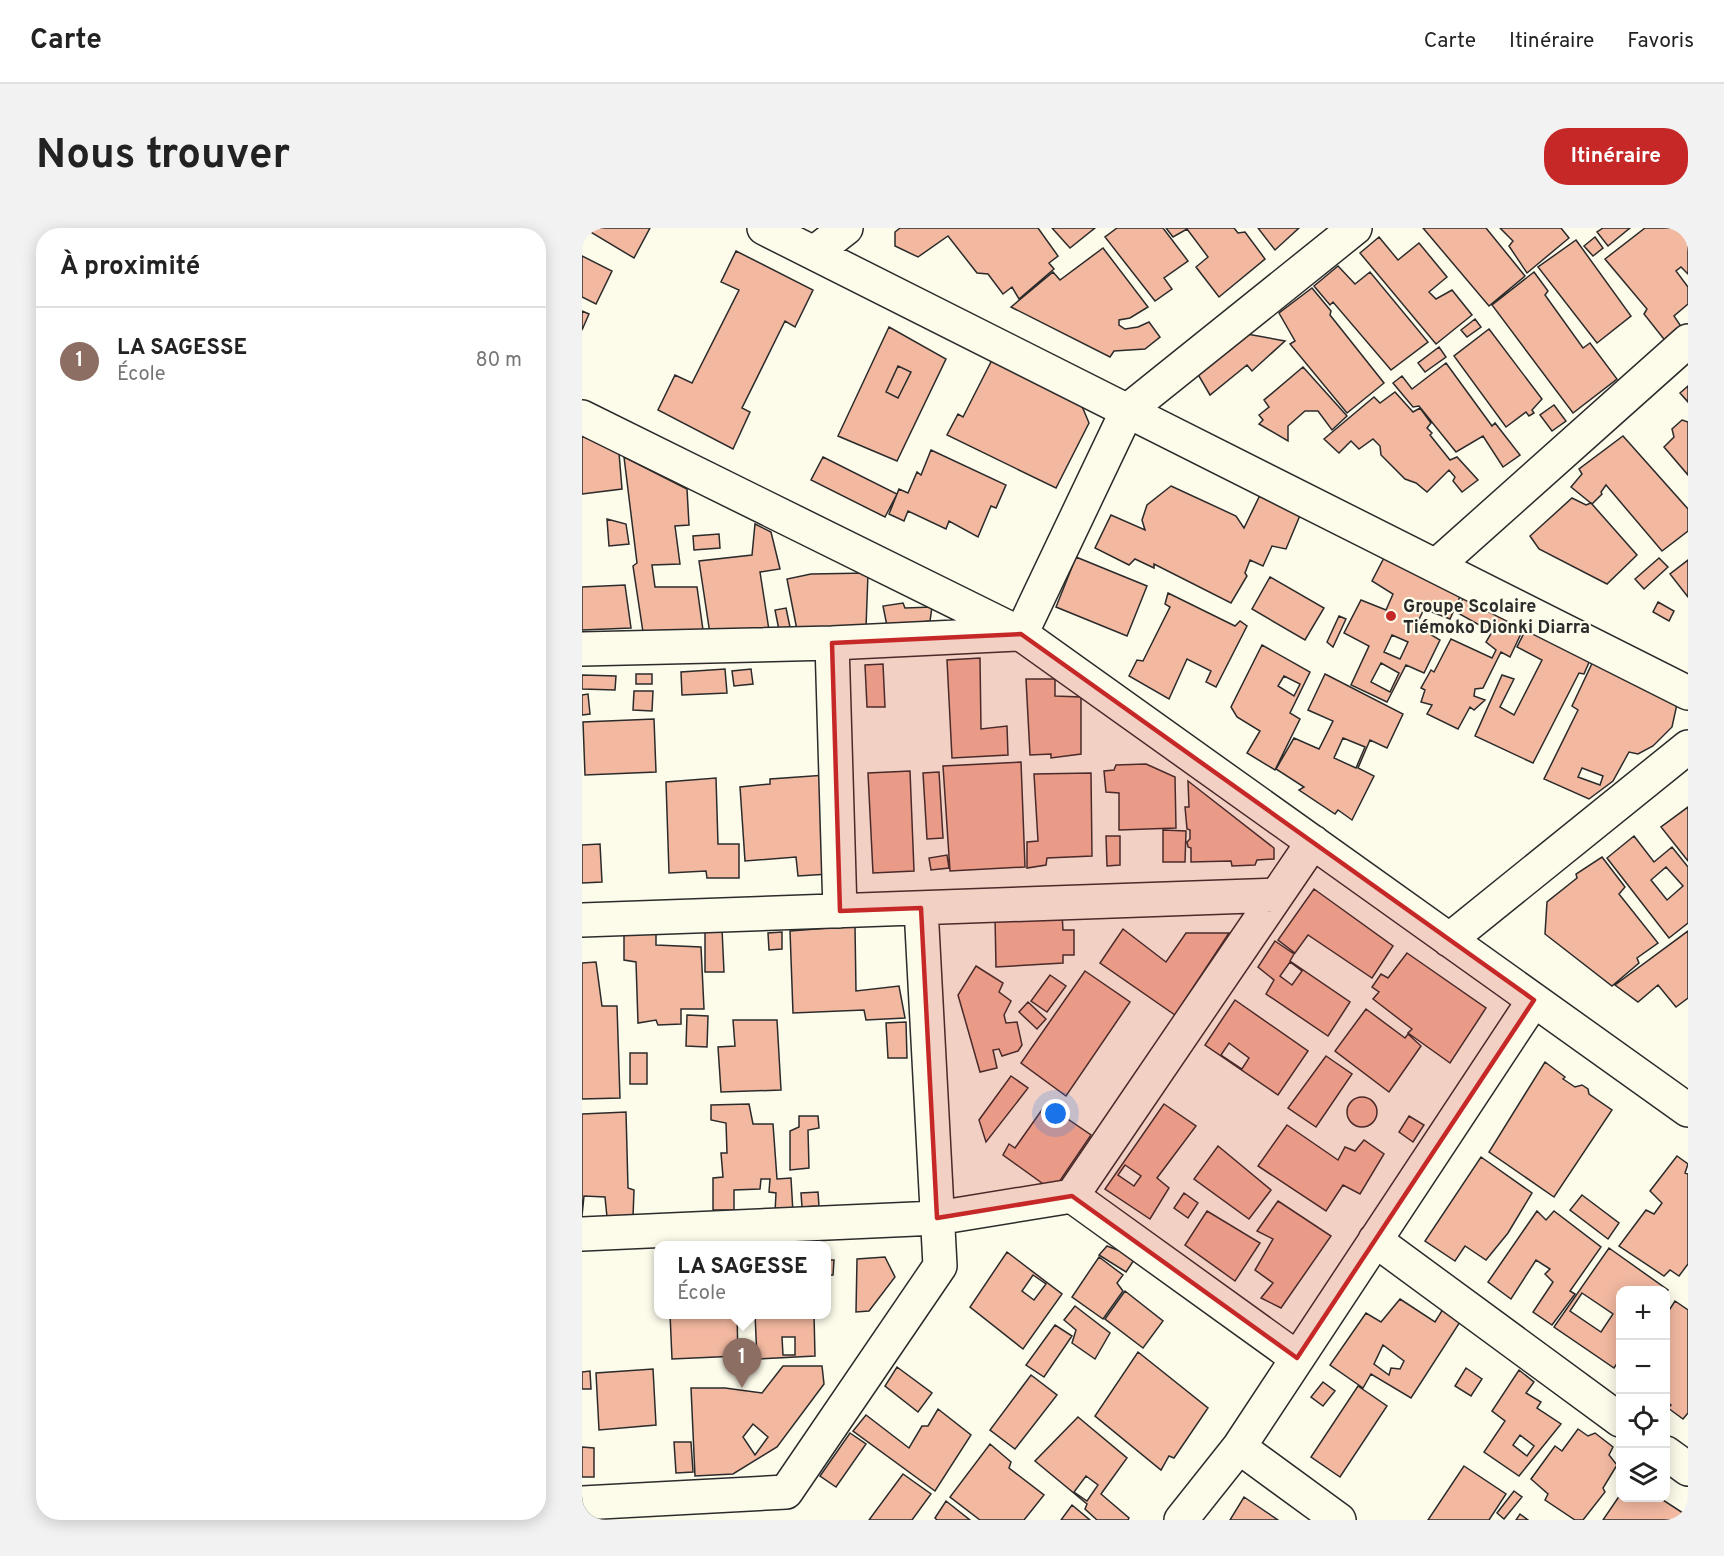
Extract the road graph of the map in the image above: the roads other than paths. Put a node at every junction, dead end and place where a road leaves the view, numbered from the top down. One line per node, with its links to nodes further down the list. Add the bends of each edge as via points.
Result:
1 (764, 228): 4 (street)
2 (846, 228): 4 (street)
3 (1355, 228): 6 (street)
4 (814, 253): 6 (street)
5 (1688, 341): 8 (street)
6 (1127, 411): 8 (street); 9 (street)
7 (582, 417): 9 (street)
8 (1436, 566): 12 (street)
9 (1021, 634): 10 (street); 14 (street)
10 (832, 643): 11 (street); 17 (street)
11 (582, 649)
12 (1688, 693)
13 (1688, 747): 19 (street)
14 (1312, 842): 15 (street); 19 (street)
15 (1276, 895): 16 (street); 22 (street)
16 (921, 908): 17 (street); 23 (street)
17 (840, 911): 18 (street)
18 (582, 920)
19 (1449, 939): 20 (street)
20 (1534, 999): 21 (street); 25 (street)
21 (1688, 1110)
22 (1072, 1197): 23 (street); 26 (street)
23 (937, 1218): 24 (street); 31 (street, via 940,1266 786,1492)
24 (582, 1234)
25 (1375, 1240): 26 (street); 27 (street)
26 (1297, 1358): 28 (street)
27 (1616, 1417)
28 (1239, 1447): 32 (street); 33 (street)
29 (1670, 1456): 30 (street)
30 (1688, 1469)
31 (582, 1503)
32 (1181, 1520)
33 (1339, 1520)

